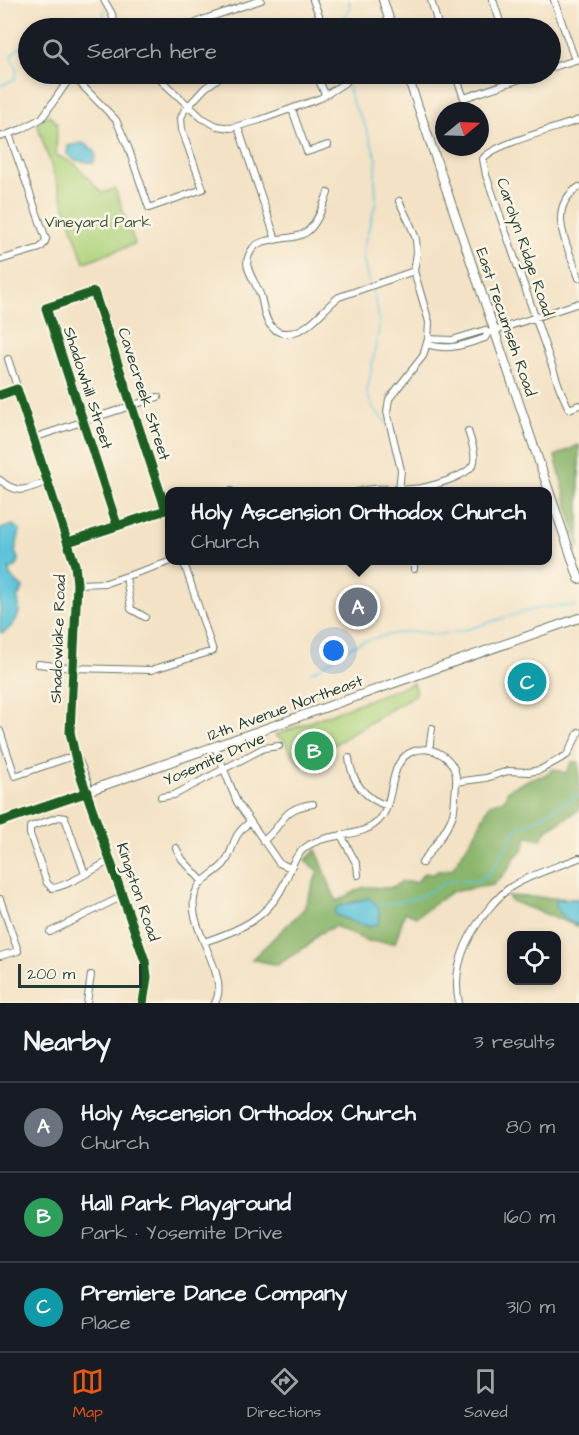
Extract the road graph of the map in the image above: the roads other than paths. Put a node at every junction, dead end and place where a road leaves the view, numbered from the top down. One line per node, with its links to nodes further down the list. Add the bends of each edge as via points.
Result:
1 (261, 0): 9 (street)
2 (314, 0): 10 (street)
3 (382, 0): 11 (main road)
4 (430, 0): 12 (street)
5 (493, 0): 13 (street)
6 (554, 0): 14 (street)
7 (108, 5): 8 (street)
8 (118, 6)
9 (208, 18)
10 (319, 18)
11 (388, 18)
12 (436, 18)
13 (499, 18)
14 (577, 59): 15 (street)
15 (561, 64)
16 (66, 84): 30 (street, via 42,118)
17 (81, 84): 26 (street, via 116,120 149,208 203,189 181,124)
18 (165, 84): 26 (street)
19 (210, 84): 26 (street)
20 (320, 84): 25 (street)
21 (342, 84): 25 (street)
22 (410, 84): 43 (main road, East Tecumseh Road)
23 (459, 84): 24 (street, via 464,98)
24 (498, 84)
25 (325, 94): 27 (street)
26 (189, 106): 29 (street, via 212,123)
27 (292, 109): 29 (street); 32 (street, via 306,152)
28 (579, 120): 42 (street, Carolyn Ridge Road, via 498,148 483,159)
29 (238, 127): 36 (street)
30 (9, 134): 31 (street); 37 (street, via 45,237 40,248)
31 (0, 137)
32 (328, 145)
33 (579, 187): 39 (street, via 564,201 560,217)
34 (328, 193): 36 (street, via 310,229 297,237)
35 (399, 201): 38 (street, via 416,239)
36 (276, 240): 38 (street, via 259,243 247,261 266,318 278,332 297,331 317,319 339,297)
37 (0, 260)
38 (414, 271): 44 (street, via 429,322)
39 (579, 278)
40 (94, 292): 49 (street, Cavecreek Street); 51 (street, Shadowhill Street, via 46,308)
41 (579, 303): 42 (street)
42 (535, 318): 43 (street); 50 (street, Carolyn Ridge Road, via 569,409)
43 (491, 332): 44 (street, via 485,330 452,340); 58 (main road, East Tecumseh Road)
44 (428, 339): 56 (street, via 423,356 389,399 387,412 401,470)
45 (8, 359): 46 (street, Shadowlake Road)
46 (17, 389): 47 (street); 53 (street, Shadowlake Road)
47 (0, 395)
48 (158, 397): 49 (street)
49 (132, 405): 51 (street); 60 (street, Cavecreek Street)
50 (579, 405)
51 (83, 421): 53 (street); 62 (street, Shadowhill Street)
52 (468, 431): 57 (street, via 474,453 469,471)
53 (33, 438): 55 (street, Shadowlake Road)
54 (0, 480): 55 (street, via 18,491)
55 (48, 481): 63 (street, Shadowlake Road)
56 (399, 487)
57 (423, 487)
58 (546, 487)
59 (552, 503): 69 (main road, East Tecumseh Road)
60 (165, 507)
61 (165, 510): 62 (street, Cavecreek Street)
62 (117, 525): 63 (street, Cavecreek Street)
63 (68, 542): 70 (street, Shadowlake Road)
64 (165, 564): 68 (street)
65 (184, 565): 74 (street, via 213,651 151,670)
66 (414, 565): 67 (street)
67 (414, 569)
68 (126, 577): 70 (street, via 101,585); 71 (street, via 130,608)
69 (579, 579)
70 (76, 584): 74 (street, Shadowlake Road)
71 (145, 617)
72 (579, 618): 79 (main road, 12th Avenue Northeast)
73 (38, 664): 74 (street)
74 (73, 668): 81 (street, Shadowlake Road, via 70,732)
75 (432, 728): 80 (street)
76 (0, 731): 81 (street, via 15,776)
77 (579, 732): 84 (street, via 567,755 540,770 508,771)
78 (279, 746): 83 (street, Yosemite Drive, via 264,748)
79 (215, 747): 83 (street); 85 (main road, 12th Avenue Northeast)
80 (429, 750): 84 (street, via 448,759); 88 (street, via 415,751 402,759)
81 (76, 755): 85 (street, Shadowlake Road, via 82,763)
82 (350, 758): 88 (street, via 351,771 362,790)
83 (223, 770): 86 (street, Yosemite Drive, via 174,795); 90 (street)
84 (456, 782): 96 (street, via 452,818)
85 (88, 792): 89 (main road, 12th Avenue Northeast); 95 (street, Kingston Road)
86 (160, 797)
87 (313, 804): 92 (street, via 285,815)
88 (388, 806): 91 (street, via 375,824)
89 (0, 822)
90 (250, 822): 92 (street); 100 (street, via 235,838 225,862)
91 (341, 835): 97 (street, via 308,845); 99 (street)
92 (263, 841): 97 (street, via 279,863)
93 (176, 848): 100 (street)
94 (579, 858): 110 (street, via 513,885 482,917 461,959)
95 (111, 860): 98 (street); 101 (street, Kingston Road)
96 (422, 862)
97 (291, 868): 104 (street, via 278,895 252,922)
98 (85, 874): 98 (street, via 65,818 30,828 48,885 57,887)
99 (358, 874)
100 (203, 882): 104 (street, via 193,905)
101 (123, 896): 103 (street); 108 (street, Kingston Road, via 146,968)
102 (0, 899): 105 (street, via 18,951)
103 (50, 932)
104 (204, 942): 109 (street, via 220,985)
105 (0, 956)
106 (91, 975): 107 (street)
107 (87, 1003)
108 (143, 1003)
109 (215, 1003)
110 (456, 1003)

